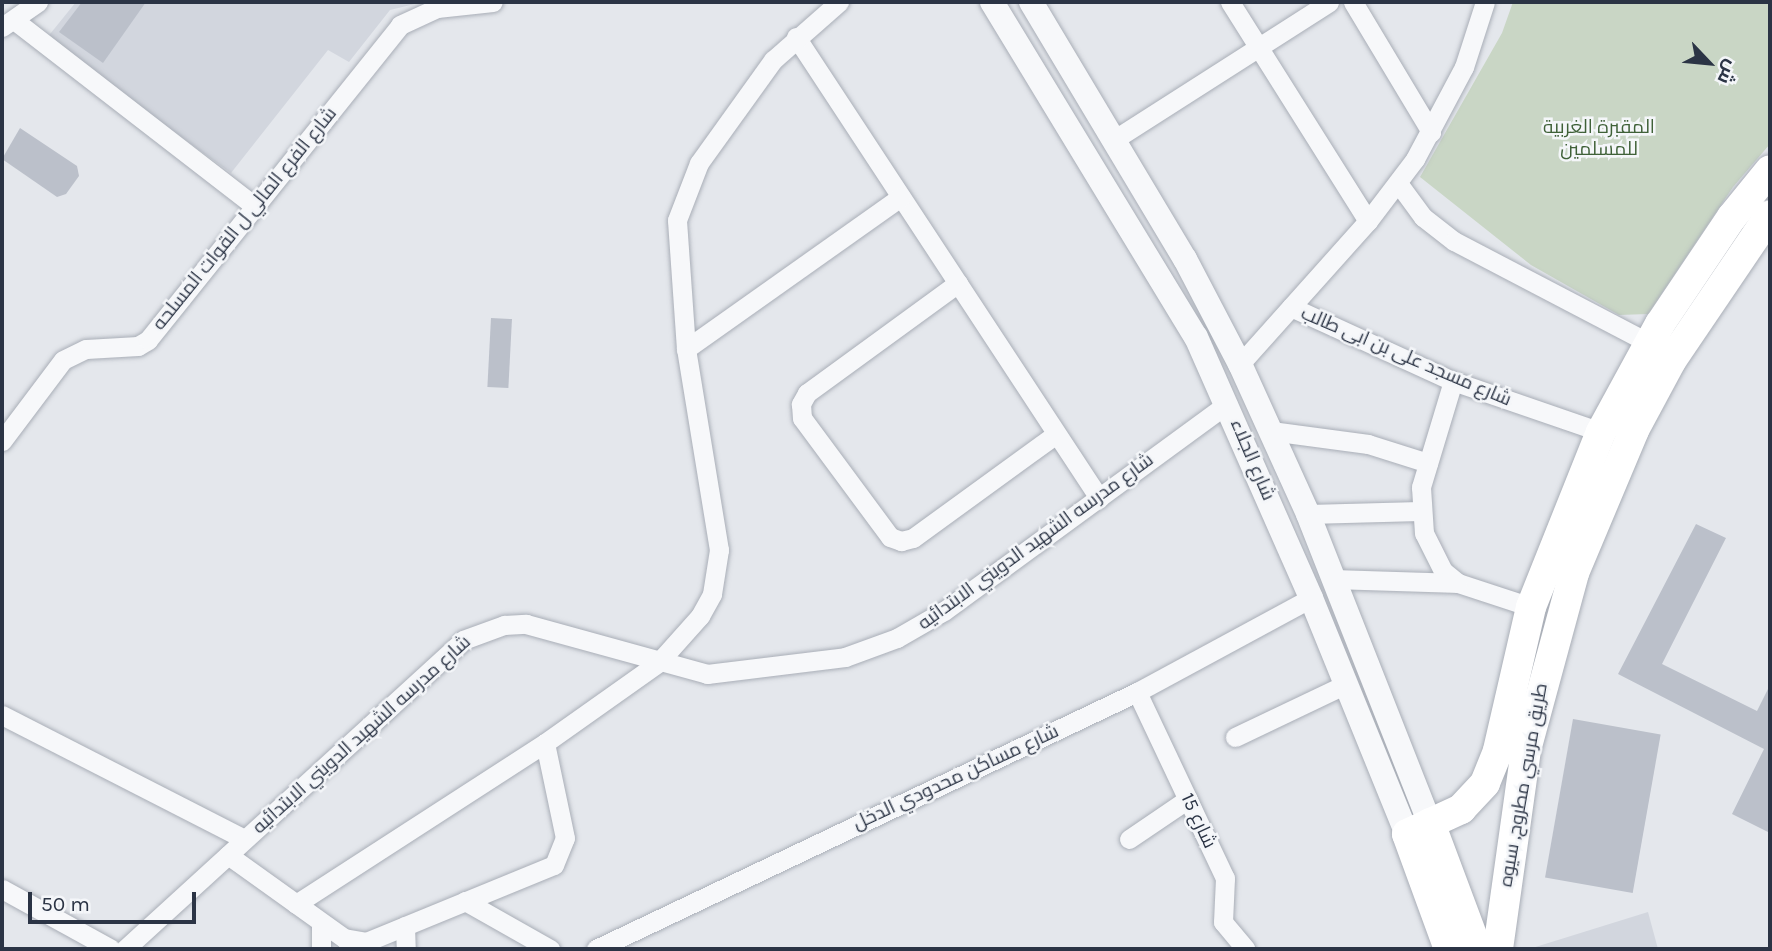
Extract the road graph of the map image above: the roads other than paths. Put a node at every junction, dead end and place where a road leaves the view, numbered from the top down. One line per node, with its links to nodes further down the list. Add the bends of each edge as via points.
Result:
1 (38, 2): 11 (street)
2 (493, 2): 19 (street, شارع الفرع المالي ل القوات المسلحه, via 438,8 400,25)
3 (839, 2): 10 (street)
4 (992, 2): 28 (street, شارع الجلاء, via 1160,272)
5 (1031, 2): 15 (street, شارع الجلاء)
6 (1230, 2): 13 (street)
7 (1329, 2): 13 (street)
8 (1353, 2): 14 (street)
9 (1485, 2): 14 (street, via 1464,67)
10 (818, 8): 12 (street)
11 (8, 24): 19 (street)
12 (796, 37): 18 (street); 25 (street, via 773,60 699,163 682,200 675,240)
13 (1256, 48): 15 (street); 20 (street)
14 (1431, 132): 17 (street)
15 (1115, 139): 26 (street, شارع الجلاء)
16 (1770, 170): 21 (main road, طريق مرسي مطروح, سيوه)
17 (1398, 183): 20 (street); 24 (street, via 1423,217 1454,241)
18 (901, 197): 22 (street); 25 (street)
19 (256, 206): 32 (street, شارع الفرع المالي ل القوات المسلحه, via 148,340 138,346 86,349 63,360)
20 (1368, 221): 23 (street)
21 (1757, 225): 24 (main road, طريق مرسي مطروح, سيوه); 66 (main road, طريق مرسي مطروح, سيوه, via 1665,373 1602,501 1574,573 1526,750)
22 (958, 284): 31 (street); 31 (street, via 807,393 801,404 802,418 890,537 901,541 913,538)
23 (1291, 307): 26 (street); 27 (street, شارع مسجد على بن ابى طالب)
24 (1649, 343): 30 (main road, طريق مرسي مطروح, سيوه)
25 (686, 349): 41 (street, via 719,571 700,616)
26 (1240, 365): 29 (street, شارع الجلاء)
27 (1453, 381): 30 (street, شارع مسجد على بن ابى طالب); 33 (street)
28 (1227, 404): 34 (street, شارع مدرسه الشهيد الدويني الابتدائيه); 39 (street, شارع الجلاء)
29 (1271, 431): 33 (street, via 1368,444); 36 (street, شارع الجلاء)
30 (1601, 432): 40 (main road, طريق مرسي مطروح, سيوه)
31 (1056, 434): 34 (street)
32 (2, 441)
33 (1428, 463): 35 (street)
34 (1099, 498): 41 (street, شارع مدرسه الشهيد الدويني الابتدائيه, via 944,611 871,649 818,663 728,674)
35 (1420, 511): 36 (street); 38 (street, via 1431,553)
36 (1308, 514): 37 (street, شارع الجلاء)
37 (1334, 579): 38 (street); 48 (street, شارع الجلاء)
38 (1458, 583): 40 (street)
39 (1311, 598): 42 (street, شارع الجلاء); 43 (street, شارع مساكن محدودي الدخل)
40 (1531, 607): 48 (main road, طريق مرسي مطروح, سيوه, via 1493,767 1461,809)
41 (658, 663): 46 (street); 49 (street, شارع مدرسه الشهيد الدويني الابتدائيه, via 536,626 483,630 463,640)
42 (1346, 684): 45 (street); 48 (street, شارع الجلاء)
43 (1137, 692): 47 (street, شارع 15); 62 (street, شارع مساكن محدودي الدخل)
44 (2, 715): 49 (street)
45 (1235, 737)
46 (545, 743): 53 (street, via 565,838 561,858 554,865); 54 (street)
47 (1188, 799): 50 (street); 63 (street, شارع 15, via 1225,878 1223,922)
48 (1419, 829): 64 (main road, شارع الجلاء); 65 (main road, شارع الجلاء)
49 (244, 839): 51 (street, شارع مدرسه الشهيد الدويني الابتدائيه)
50 (1129, 839)
51 (228, 855): 54 (street); 59 (street, شارع مدرسه الشهيد الدويني الابتدائيه)
52 (2, 889): 58 (street)
53 (465, 901): 56 (street); 57 (street)
54 (296, 904): 55 (street)
55 (321, 923): 56 (street, via 358,942); 60 (street)
56 (405, 926): 61 (street)
57 (546, 948)
58 (111, 949)
59 (125, 949)
60 (321, 949)
61 (406, 949)
62 (596, 949)
63 (1246, 949)
64 (1449, 949)
65 (1477, 949)
66 (1498, 949)

